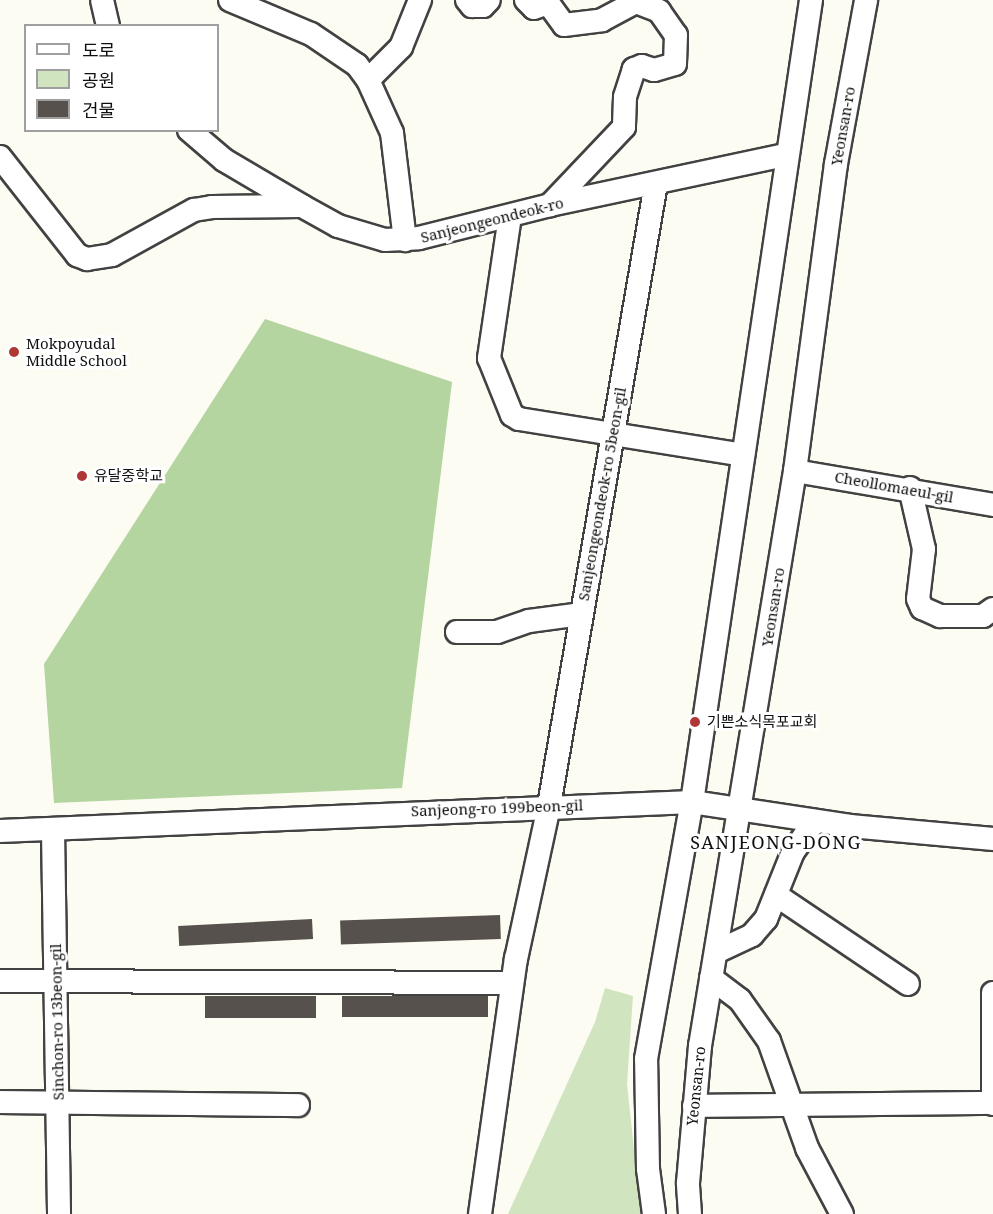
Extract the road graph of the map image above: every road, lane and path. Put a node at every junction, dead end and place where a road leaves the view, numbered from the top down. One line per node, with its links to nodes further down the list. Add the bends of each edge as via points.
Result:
1 (102, 0): 9 (street)
2 (230, 0): 10 (street, via 311,34 357,65)
3 (420, 0): 10 (street, via 401,47)
4 (466, 0): 5 (street, via 472,6 483,6)
5 (489, 0)
6 (526, 0): 15 (street, via 534,8 548,3 564,25 602,20 636,2 659,11 676,35 675,64 654,70 642,66 634,69 625,97 624,128)
7 (811, 0): 12 (street)
8 (866, 0): 21 (street, Yeonsan-ro, via 836,164)
9 (108, 24)
10 (368, 80): 18 (street, via 392,134)
11 (191, 132): 16 (street, Sanjeongeondeok-ro, via 224,160)
12 (785, 155): 14 (street, Sanjeongeondeok-ro); 20 (street)
13 (0, 157): 16 (street, via 77,255 87,259 112,255 194,210)
14 (656, 183): 15 (street, Sanjeongeondeok-ro); 19 (street, Sanjeongeondeok-ro 5beon-gil)
15 (550, 205): 17 (street, Sanjeongeondeok-ro)
16 (302, 207): 18 (street, Sanjeongeondeok-ro, via 363,236)
17 (510, 216): 18 (street, Sanjeongeondeok-ro); 19 (street, via 489,358 512,415)
18 (405, 240)
19 (612, 435): 20 (street); 25 (street, Sanjeongeondeok-ro 5beon-gil)
20 (743, 455): 27 (street)
21 (795, 471): 22 (street, Cheollomaeul-gil); 29 (street, Yeonsan-ro)
22 (910, 488): 23 (street, Cheollomaeul-gil); 24 (street, via 924,549 918,599 922,608 940,616 983,616)
23 (993, 505)
24 (993, 609)
25 (581, 614): 26 (street, via 529,621 497,632); 28 (street, Sanjeongeondeok-ro 5beon-gil)
26 (457, 632)
27 (692, 802): 28 (street, Sanjeong-ro 199beon-gil); 29 (street, Sanjeong-ro 199beon-gil); 50 (street, via 646,1059 648,1169)
28 (549, 806): 31 (street, Sanjeong-ro 199beon-gil); 39 (street, Sanjeongeondeok-ro 5beon-gil)
29 (740, 809): 30 (street, Sanjeong-ro 199beon-gil); 35 (street, Yeonsan-ro)
30 (815, 820): 33 (street, Sanjeong-ro 199beon-gil); 34 (street, via 793,852)
31 (53, 830): 32 (street, Sanjeong-ro 199beon-gil); 37 (street, Sinchon-ro 13beon-gil)
32 (0, 831)
33 (993, 839)
34 (776, 895): 35 (street, via 766,919 752,935); 40 (street)
35 (716, 952): 36 (street, Yeonsan-ro)
36 (711, 978): 46 (street, via 740,1000 756,1019 769,1041); 47 (street, Yeonsan-ro)
37 (56, 980): 38 (street); 39 (street); 43 (street, Sinchon-ro 13beon-gil)
38 (0, 981)
39 (512, 983): 49 (street, Sanjeongeondeok-ro 5beon-gil)
40 (908, 984)
41 (993, 993): 44 (street)
42 (0, 1102): 43 (street)
43 (59, 1102): 45 (street); 48 (street, Sinchon-ro 13beon-gil)
44 (993, 1104): 46 (street)
45 (298, 1105)
46 (792, 1105): 47 (street); 52 (street, via 807,1148)
47 (694, 1106): 51 (street, Yeonsan-ro)
48 (58, 1214)
49 (480, 1214)
50 (654, 1214)
51 (690, 1214)
52 (842, 1214)

